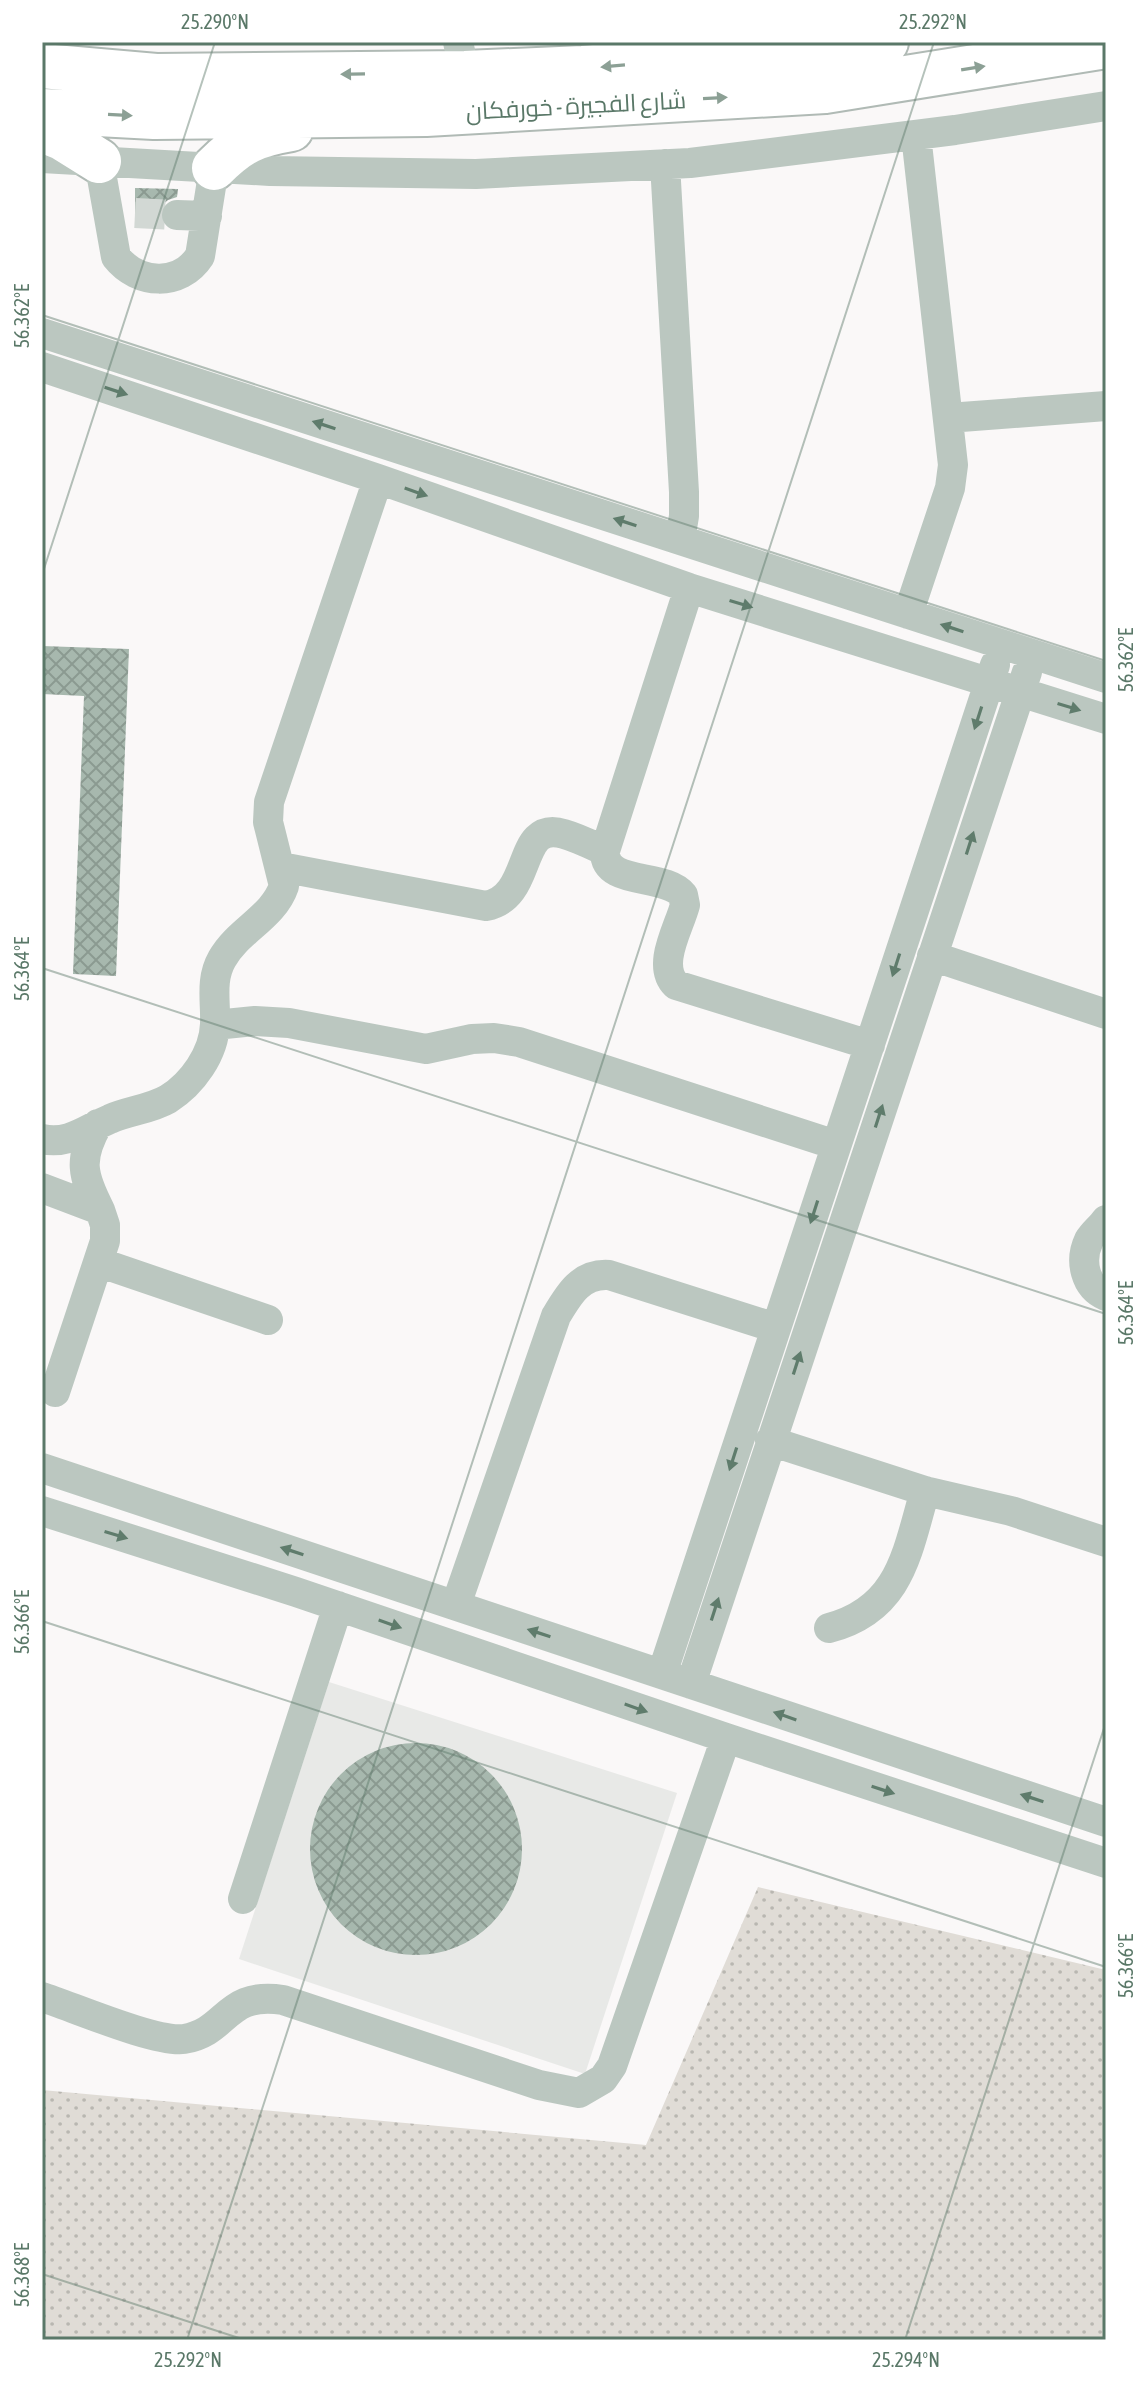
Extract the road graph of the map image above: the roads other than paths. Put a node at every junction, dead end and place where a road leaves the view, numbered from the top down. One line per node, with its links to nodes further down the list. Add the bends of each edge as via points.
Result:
1 (886, 42): 3 (highway, شارع الفجيرة - خورفكان)
2 (1106, 46): 8 (highway, شارع الفجيرة - خورفكان, one-way to 2, via 825,91)
3 (779, 47): 4 (highway, شارع الفجيرة - خورفكان, one-way to 4, via 583,68)
4 (462, 58): 5 (highway, شارع الفجيرة - خورفكان, one-way to 5, via 156,76)
5 (42, 66)
6 (1104, 109): 10 (street)
7 (42, 111): 8 (highway, شارع الفجيرة - خورفكان, one-way to 8, via 154,117)
8 (426, 114): 14 (highway, via 395,124 290,129 259,136 232,150)
9 (42, 130): 12 (highway)
10 (916, 135): 13 (street); 20 (street)
11 (42, 158): 12 (street)
12 (99, 161): 14 (street); 16 (street, via 121,212 116,257 139,275 169,279 194,266)
13 (665, 164): 14 (street, via 476,174); 22 (street, via 684,492)
14 (214, 168): 16 (street)
15 (177, 215): 16 (street)
16 (207, 216)
17 (42, 333): 22 (street, one-way to 17)
18 (42, 367): 21 (street, one-way to 21)
19 (1106, 406): 20 (street)
20 (948, 418): 24 (street, via 950,488)
21 (378, 479): 23 (street, one-way to 23); 32 (street, via 274,781 268,822)
22 (680, 540): 24 (street)
23 (689, 588): 28 (street, one-way to 28); 31 (street)
24 (908, 614): 25 (street, one-way to 24)
25 (1002, 644): 26 (street); 28 (street)
26 (1033, 654): 27 (street); 29 (street)
27 (1106, 678)
28 (990, 682): 29 (street); 33 (street, one-way to 33)
29 (1020, 692): 30 (street, one-way to 30); 34 (street, one-way to 29)
30 (1106, 719)
31 (605, 851): 32 (street, via 564,833 546,834 532,845 513,891 486,906); 38 (street, via 613,870 672,886 683,895 685,905 667,966 676,985)
32 (281, 867): 37 (street, via 284,886 272,909 230,945 217,968)
33 (929, 867): 34 (street, via 949,874); 38 (street, one-way to 38)
34 (955, 887): 35 (street)
35 (932, 956): 36 (street); 50 (street, one-way to 35)
36 (1106, 1014)
37 (215, 1025): 39 (street, via 205,1059 176,1093); 41 (street, via 289,1023 426,1049 472,1039 519,1042)
38 (870, 1045): 41 (street)
39 (98, 1124): 40 (street, via 65,1140); 43 (street, via 84,1152 84,1172)
40 (42, 1139)
41 (836, 1145): 48 (street, one-way to 48)
42 (42, 1188): 43 (street)
43 (100, 1210): 45 (street, via 105,1241)
44 (1106, 1220): 46 (street, via 1089,1240 1085,1262 1086,1276)
45 (98, 1262): 47 (street); 49 (street)
46 (1106, 1296)
47 (268, 1320)
48 (776, 1328): 54 (street, one-way to 54); 56 (street, via 609,1275 598,1274 577,1285 556,1316)
49 (55, 1392)
50 (770, 1441): 52 (street); 54 (street)
51 (42, 1468): 56 (street, one-way to 51)
52 (925, 1491): 55 (street, via 1011,1511); 58 (street, via 893,1585 859,1617)
53 (42, 1511): 57 (street, one-way to 57)
54 (723, 1538): 59 (street); 60 (street, one-way to 54)
55 (1106, 1542)
56 (456, 1605): 59 (street, one-way to 56)
57 (338, 1606): 61 (street, one-way to 61); 64 (street)
58 (829, 1628)
59 (662, 1674): 60 (street)
60 (691, 1684): 62 (street, one-way to 60)
61 (726, 1738): 63 (street, one-way to 63); 65 (street, via 617,2053 603,2079 579,2093 539,2085 283,2000 242,2003 208,2030 180,2039 151,2035)
62 (1106, 1822)
63 (1106, 1863)
64 (243, 1899)
65 (42, 1997)

